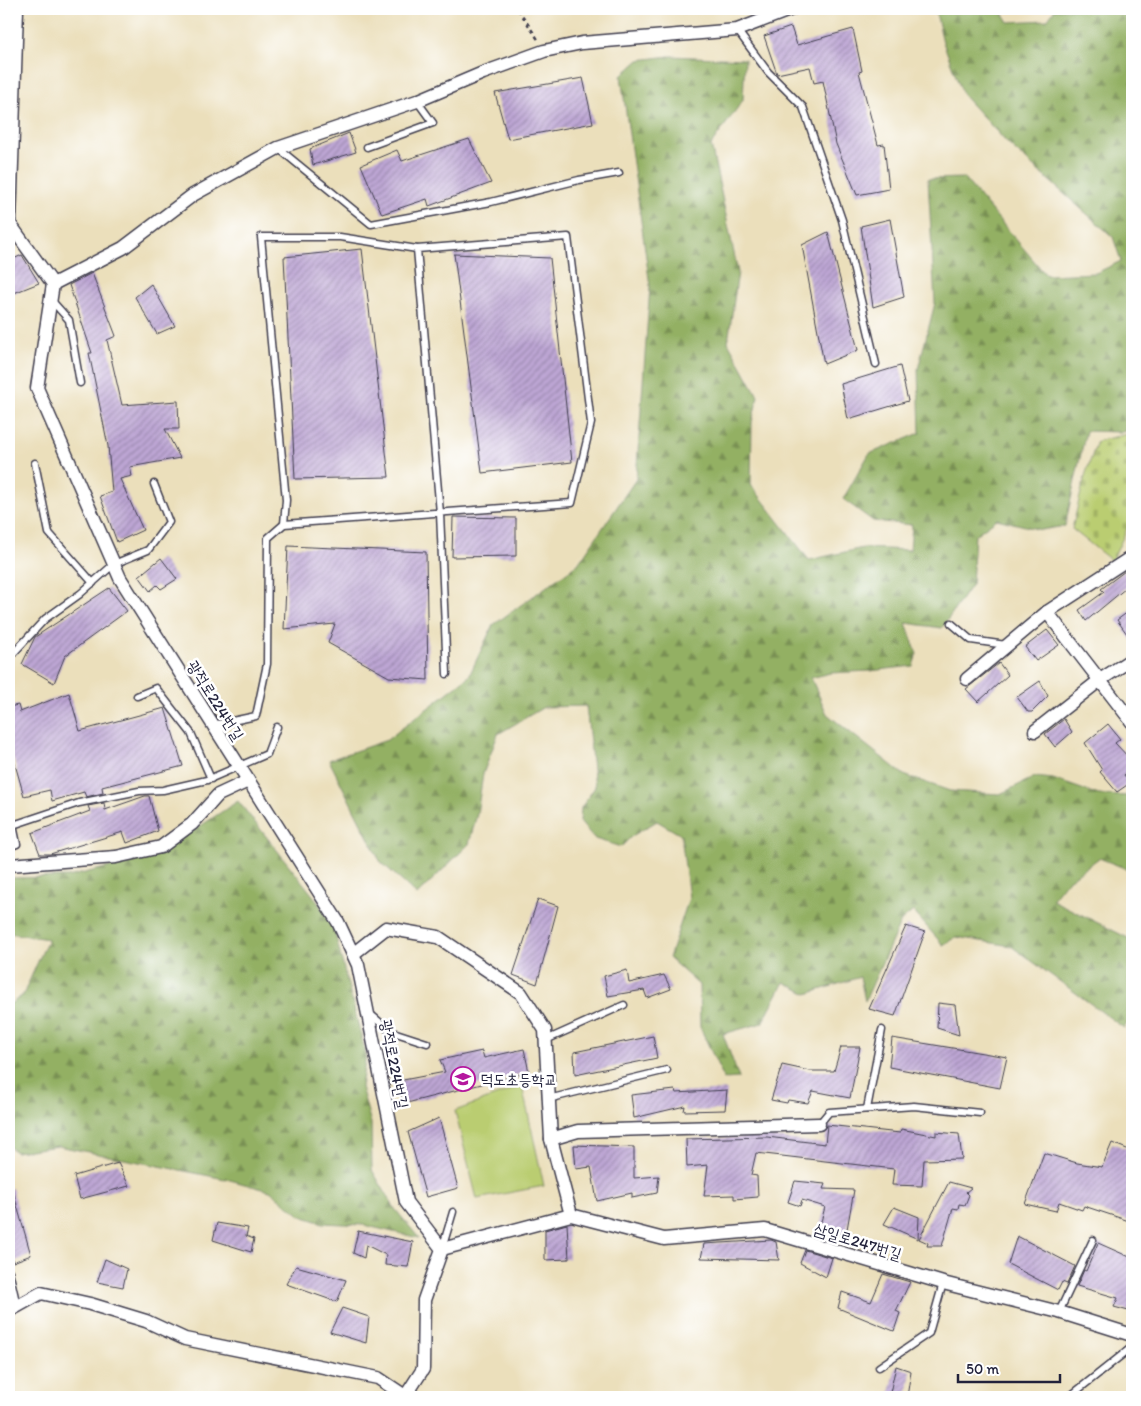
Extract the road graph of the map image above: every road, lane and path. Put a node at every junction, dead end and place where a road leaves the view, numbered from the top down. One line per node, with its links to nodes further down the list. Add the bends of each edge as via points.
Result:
1 (17, 9): 11 (street, via 10,224)
2 (518, 9): 5 (path)
3 (792, 9): 4 (street)
4 (737, 30): 5 (street, via 582,43); 13 (lane, via 768,72 803,107 842,220)
5 (544, 51): 6 (street)
6 (417, 101): 7 (lane, via 433,122); 8 (street)
7 (368, 147)
8 (278, 148): 9 (lane, via 371,224 491,202); 11 (street, via 193,195 122,248)
9 (619, 172)
10 (417, 249): 17 (lane); 17 (lane, via 568,237 591,423 572,503); 18 (lane, via 340,237 261,237 286,500)
11 (53, 284): 12 (street, 광적로224번길)
12 (51, 300): 14 (lane, via 69,320); 20 (street, 광적로224번길, via 37,388)
13 (876, 364)
14 (80, 383)
15 (36, 463): 21 (lane, via 49,533)
16 (154, 484): 20 (lane, via 169,522 148,550)
17 (440, 512): 18 (lane); 27 (lane)
18 (284, 524): 32 (lane, via 268,538 268,664 256,716)
19 (1132, 556): 22 (street)
20 (114, 564): 21 (lane); 32 (street, 광적로224번길)
21 (93, 582): 25 (lane, via 45,619)
22 (1047, 612): 24 (street); 29 (street)
23 (951, 623): 24 (lane, via 972,640)
24 (1007, 645): 28 (street)
25 (9, 658)
26 (1132, 659): 29 (street)
27 (447, 674)
28 (967, 679)
29 (1100, 680): 31 (street); 34 (street)
30 (137, 696): 36 (lane, via 156,688 190,733)
31 (1132, 722)
32 (213, 725): 35 (street, 광적로224번길)
33 (277, 727): 35 (lane, via 267,754)
34 (1035, 731)
35 (240, 767): 36 (lane); 37 (street, 광적로224번길)
36 (211, 779): 38 (lane, via 79,803 13,825 17,844)
37 (248, 781): 39 (street, via 218,795 192,824 161,847 116,857); 40 (street, 광적로224번길, via 338,922)
38 (9, 846)
39 (9, 865)
40 (353, 954): 42 (street, 광적로224번길); 44 (street, via 386,928 438,937 521,994 545,1030)
41 (624, 1005): 44 (lane)
42 (368, 1012): 45 (lane, via 390,1031); 55 (street, 광적로224번길, via 406,1202)
43 (882, 1030): 48 (lane)
44 (545, 1041): 47 (street)
45 (427, 1043)
46 (667, 1070): 47 (lane)
47 (548, 1099): 51 (street)
48 (867, 1109): 49 (lane, via 914,1106); 50 (lane, via 829,1112)
49 (980, 1113)
50 (820, 1124): 51 (street, via 578,1131)
51 (551, 1139): 53 (street)
52 (453, 1212): 55 (lane)
53 (571, 1215): 55 (street, 삼일로247번길); 57 (street, 삼일로247번길, via 664,1239 766,1230)
54 (1093, 1240): 59 (lane)
55 (442, 1249): 63 (street, via 424,1300 424,1369)
56 (9, 1271): 58 (lane)
57 (943, 1283): 59 (street, 삼일로247번길); 62 (lane, via 928,1333)
58 (13, 1308): 63 (street, via 41,1293 90,1304 146,1321 185,1339 378,1378)
59 (1059, 1312): 60 (street, 삼일로247번길)
60 (1132, 1335)
61 (1132, 1347): 64 (lane)
62 (879, 1367)
63 (405, 1397)
64 (1069, 1397)

